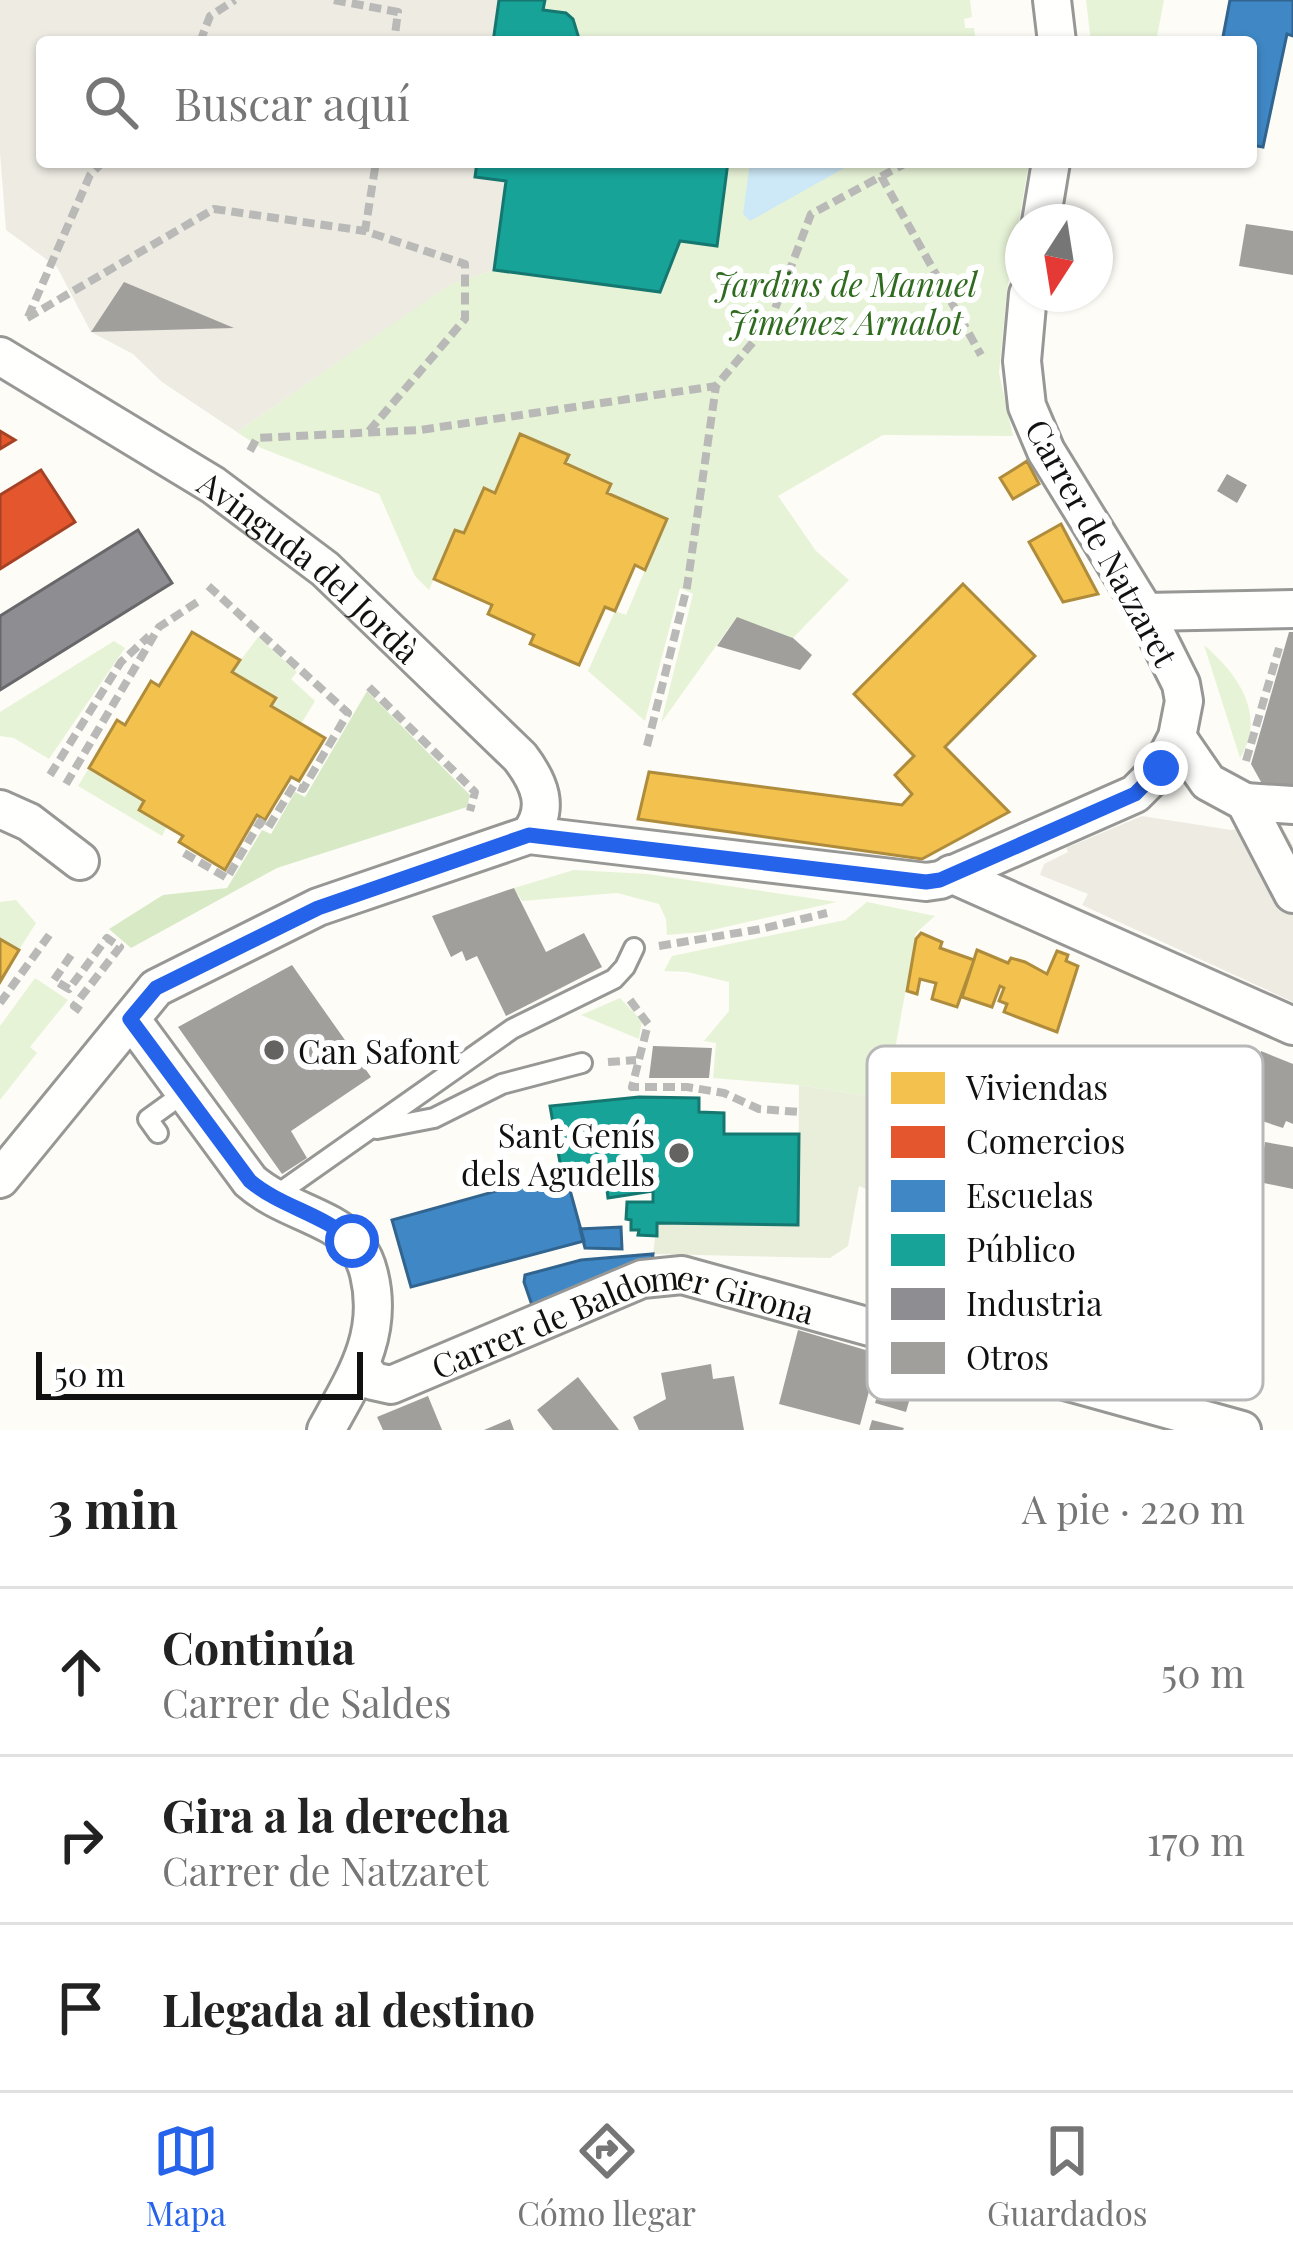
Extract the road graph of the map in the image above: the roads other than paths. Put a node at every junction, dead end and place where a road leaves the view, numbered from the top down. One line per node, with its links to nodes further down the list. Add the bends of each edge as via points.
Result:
1 (1052, 0): 2 (street)
2 (1056, 36)
3 (1051, 168): 4 (street)
4 (1044, 204)
5 (1026, 312): 7 (street, Carrer de Natzaret, via 1028,406 1046,451)
6 (0, 356): 13 (street, Avinguda del Jordà, via 213,485 325,569 538,780 542,805)
7 (1145, 612): 8 (street); 9 (street, Carrer de Natzaret, via 1181,684)
8 (1289, 619)
9 (1177, 737): 10 (street, via 1208,782); 15 (street, via 1135,794)
10 (1247, 786): 11 (street); 16 (street)
11 (1293, 805)
12 (0, 809): 14 (street)
13 (529, 835): 15 (street, via 926,882); 18 (street, via 318,908 156,988)
14 (80, 861)
15 (951, 874): 19 (street)
16 (1293, 894)
17 (634, 948): 22 (lane, via 614,979 512,1029)
18 (130, 1019): 21 (street); 24 (street)
19 (1293, 1026)
20 (582, 1063): 22 (lane, via 502,1084 434,1118)
21 (184, 1093): 23 (lane, via 148,1119); 25 (street)
22 (370, 1131): 25 (lane)
23 (158, 1133)
24 (0, 1179)
25 (272, 1198): 27 (street, via 332,1225 365,1259 374,1322)
26 (867, 1326): 27 (street, Carrer de Baldomer Girona, via 682,1275 642,1280 391,1384 373,1382)
27 (361, 1366): 29 (street)
28 (1134, 1400): 30 (street, Carrer de Baldomer Girona)
29 (326, 1430)
30 (1242, 1430)

